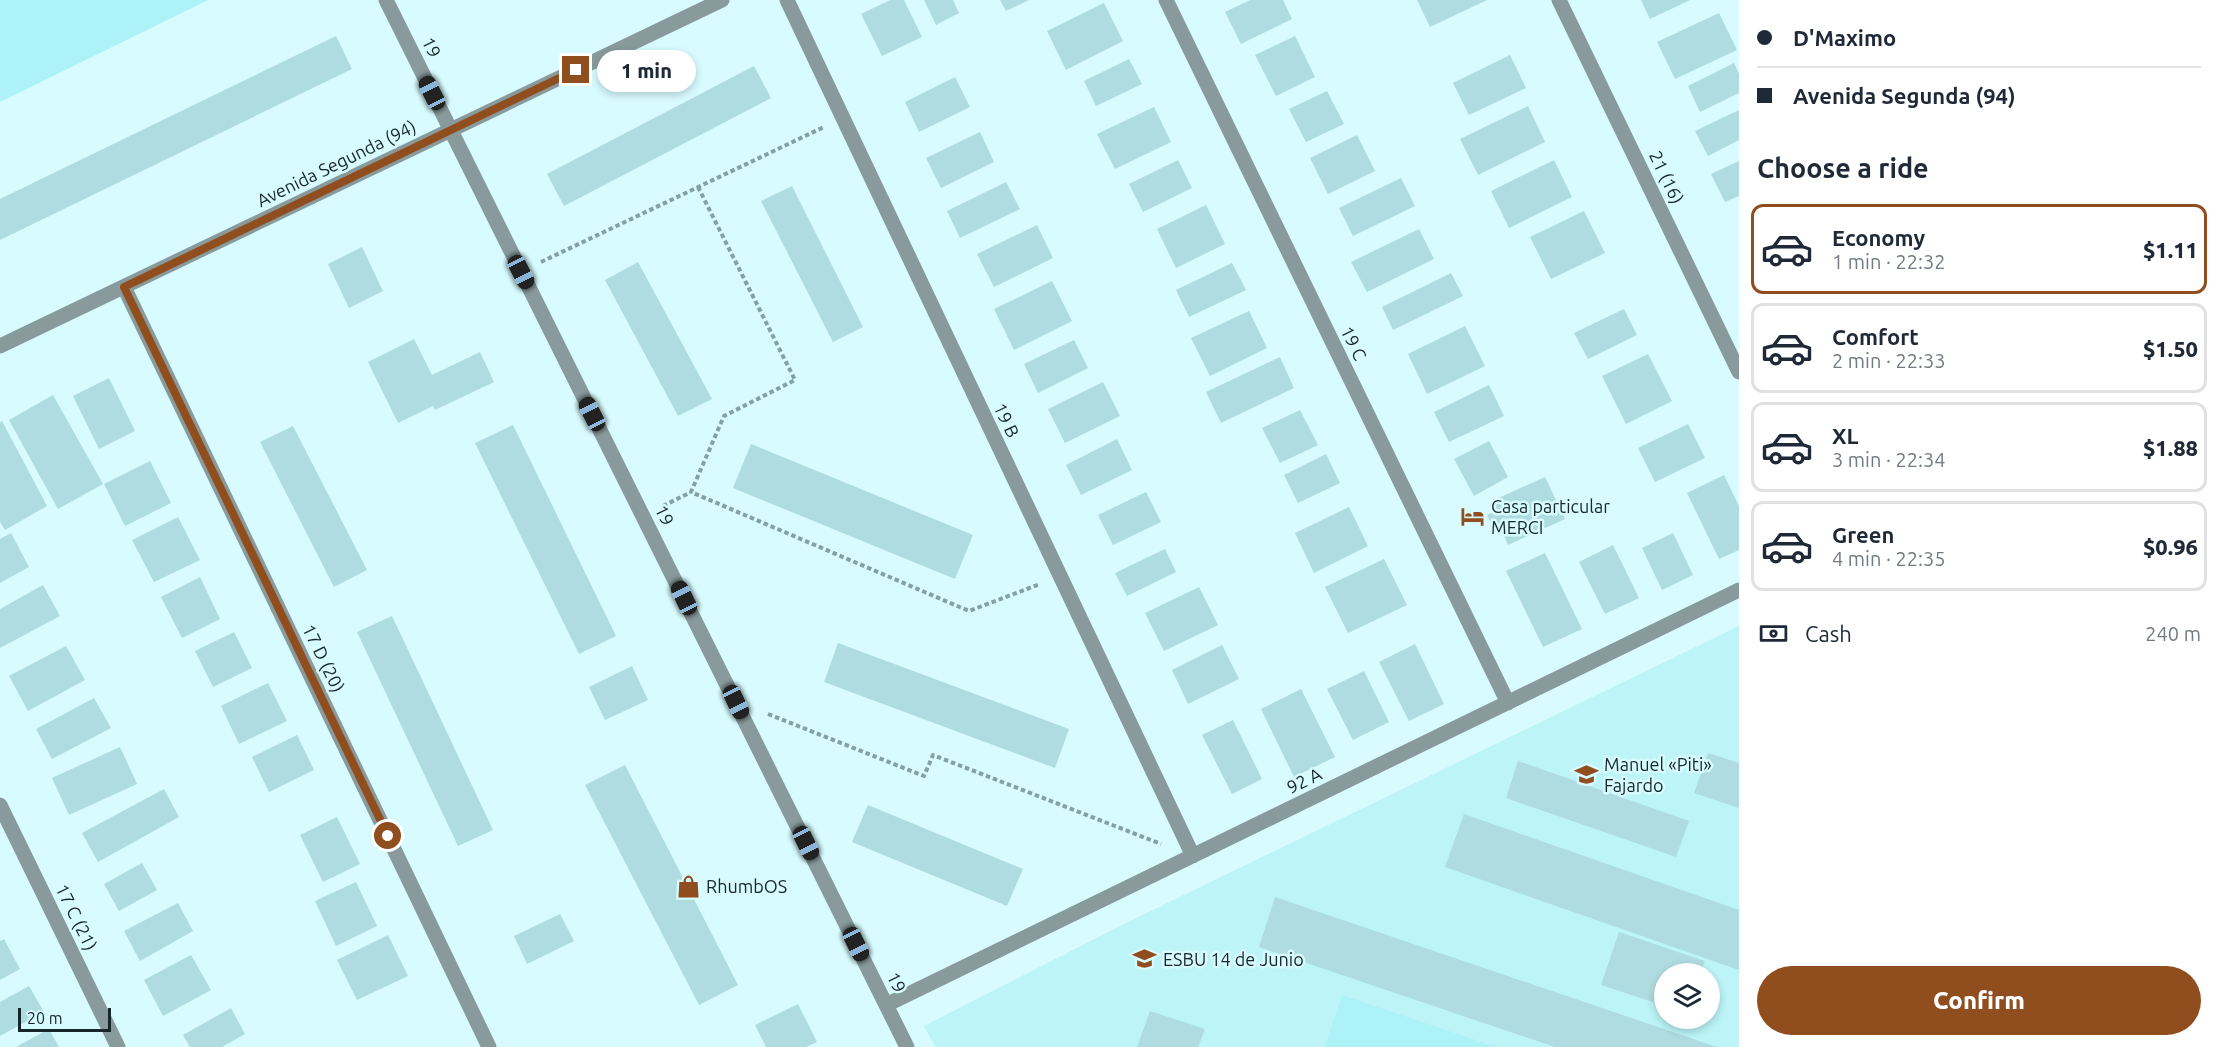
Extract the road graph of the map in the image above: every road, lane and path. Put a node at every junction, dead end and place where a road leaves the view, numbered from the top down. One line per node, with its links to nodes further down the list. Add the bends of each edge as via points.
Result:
1 (386, 0): 7 (street, 19)
2 (722, 0): 7 (street, Avenida Segunda (94))
3 (787, 0): 6 (street, 19 B)
4 (1166, 0): 18 (street, 19 C)
5 (1559, 0): 12 (street, 21 (16))
6 (842, 117): 8 (path); 15 (street, 19 B)
7 (451, 130): 9 (street, 19); 10 (street, Avenida Segunda (94))
8 (698, 187): 9 (path); 13 (path, via 795,380 724,416)
9 (521, 272): 14 (street, 19)
10 (124, 287): 11 (street, Avenida Segunda (94)); 23 (street, 17 D (20))
11 (0, 346)
12 (1739, 372)
13 (692, 492): 14 (path); 15 (path, via 969,611)
14 (644, 516): 17 (street, 19)
15 (1060, 577): 20 (street, 19 B)
16 (1739, 590): 18 (street, 92 A)
17 (736, 702): 20 (path, via 924,776 933,755); 21 (street, 19)
18 (1508, 703): 20 (street, 92 A)
19 (0, 805): 22 (street, 17 C (21))
20 (1192, 856): 21 (street, 92 A)
21 (886, 1005): 24 (street, 19)
22 (118, 1047)
23 (489, 1047)
24 (907, 1047)

